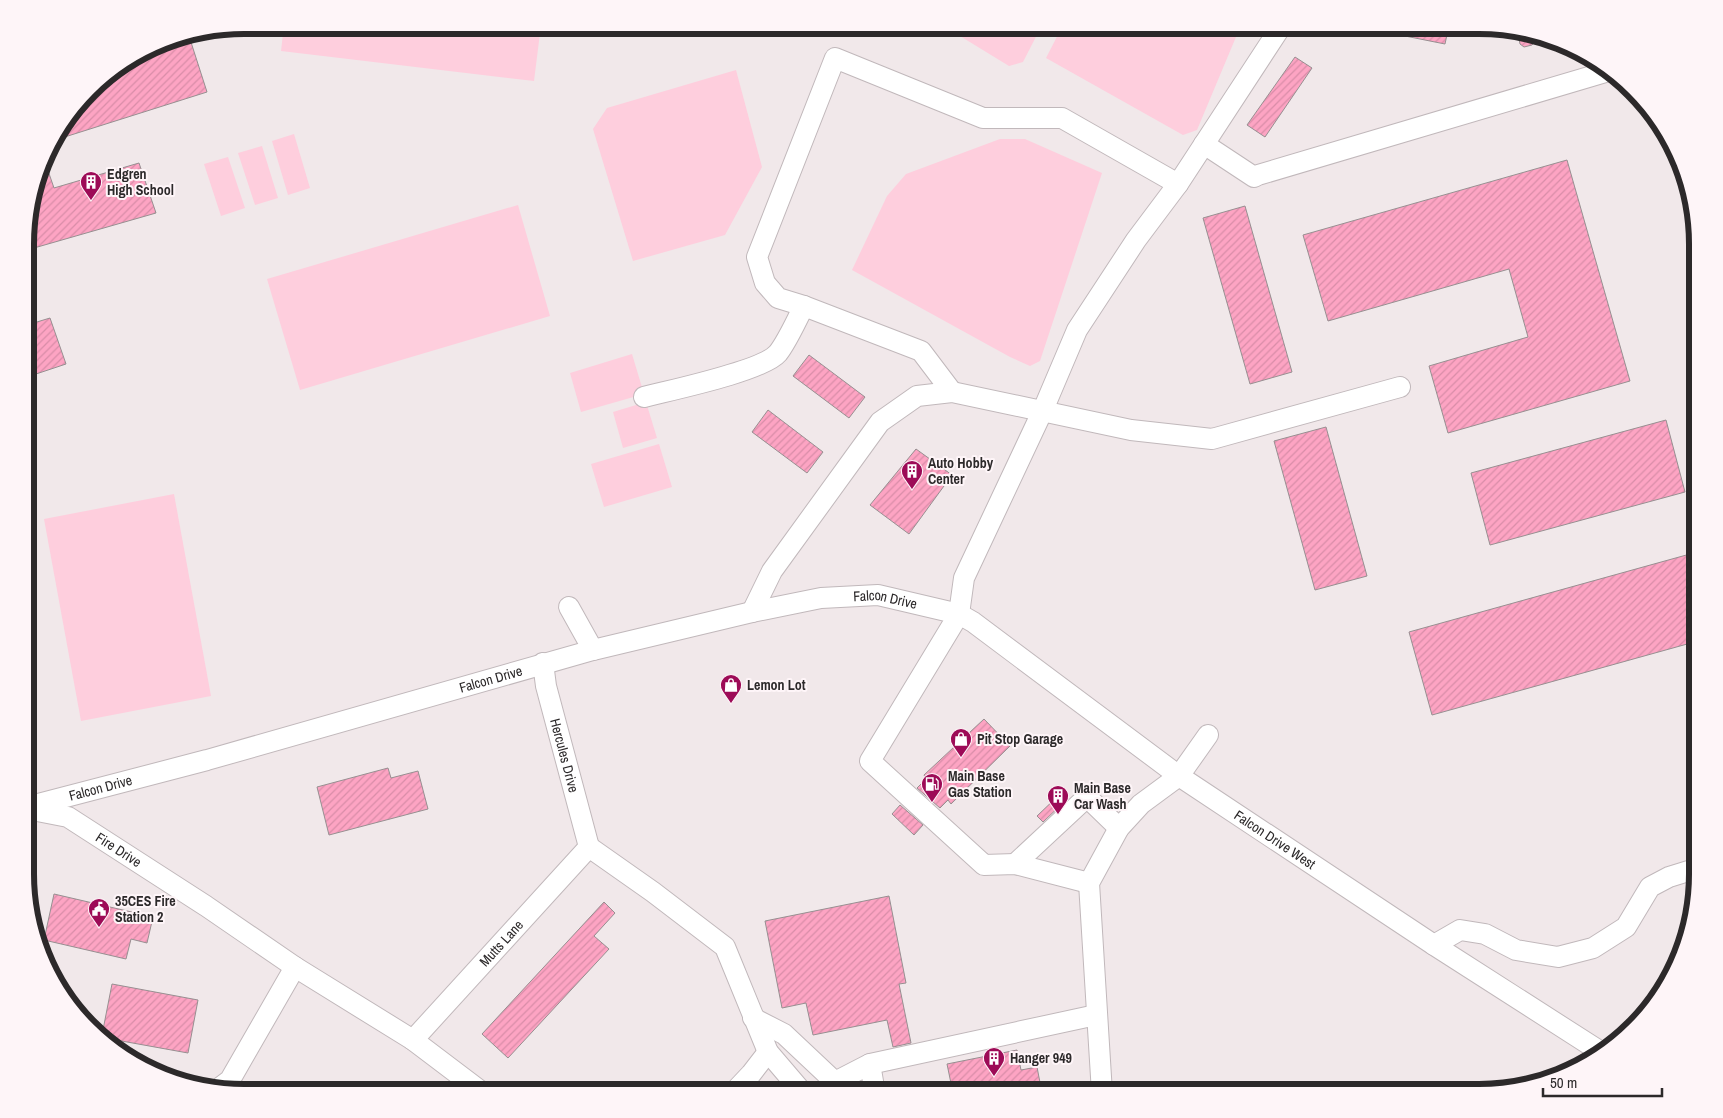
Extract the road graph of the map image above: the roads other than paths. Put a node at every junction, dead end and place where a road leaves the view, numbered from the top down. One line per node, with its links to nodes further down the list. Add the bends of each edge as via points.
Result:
1 (1276, 34): 3 (street)
2 (1602, 73): 3 (street, via 1254,177)
3 (1204, 144): 4 (street)
4 (1178, 184): 5 (street, via 1062,118 983,118 835,58 757,257 765,283 778,298); 9 (street, via 1136,240 1077,330)
5 (804, 306): 7 (street, via 921,350); 8 (street, via 777,354 758,366)
6 (1400, 387): 9 (street, via 1212,439 1131,430)
7 (952, 392): 9 (street); 11 (street, via 917,396 880,422 772,571)
8 (644, 397)
9 (1043, 410): 12 (street, via 964,578)
10 (569, 607): 13 (street)
11 (752, 612): 12 (street, Falcon Drive, via 821,598 878,595); 13 (street, Falcon Drive)
12 (959, 614): 16 (street, Falcon Drive West); 21 (street, via 870,761 984,865)
13 (593, 650): 14 (street, Falcon Drive)
14 (543, 663): 17 (street, Falcon Drive); 20 (street, Hercules Drive, via 546,686)
15 (1208, 735): 16 (street)
16 (1179, 776): 19 (street, via 1141,804); 24 (street, Falcon Drive West)
17 (34, 806)
18 (34, 810): 25 (street, Fire Drive, via 68,817)
19 (1119, 828): 21 (street, via 1087,797); 23 (street)
20 (589, 847): 27 (street, via 725,947); 28 (street, Mutts Lane)
21 (1016, 864): 23 (street)
22 (1689, 871): 24 (street, via 1650,888 1626,927 1593,948 1558,957 1516,950 1486,934 1460,930)
23 (1089, 883): 26 (street)
24 (1434, 945): 29 (street, Falcon Drive West)
25 (294, 967): 28 (street, Fire Drive); 32 (street)
26 (1096, 1015): 31 (street); 37 (street)
27 (754, 1018): 30 (street); 31 (street, via 784,1034 835,1082)
28 (413, 1040): 33 (street, Fire Drive)
29 (1596, 1049)
30 (768, 1052): 34 (street); 35 (street)
31 (870, 1064): 36 (street)
32 (226, 1083)
33 (459, 1084)
34 (742, 1084)
35 (795, 1084)
36 (874, 1084)
37 (1101, 1084)

